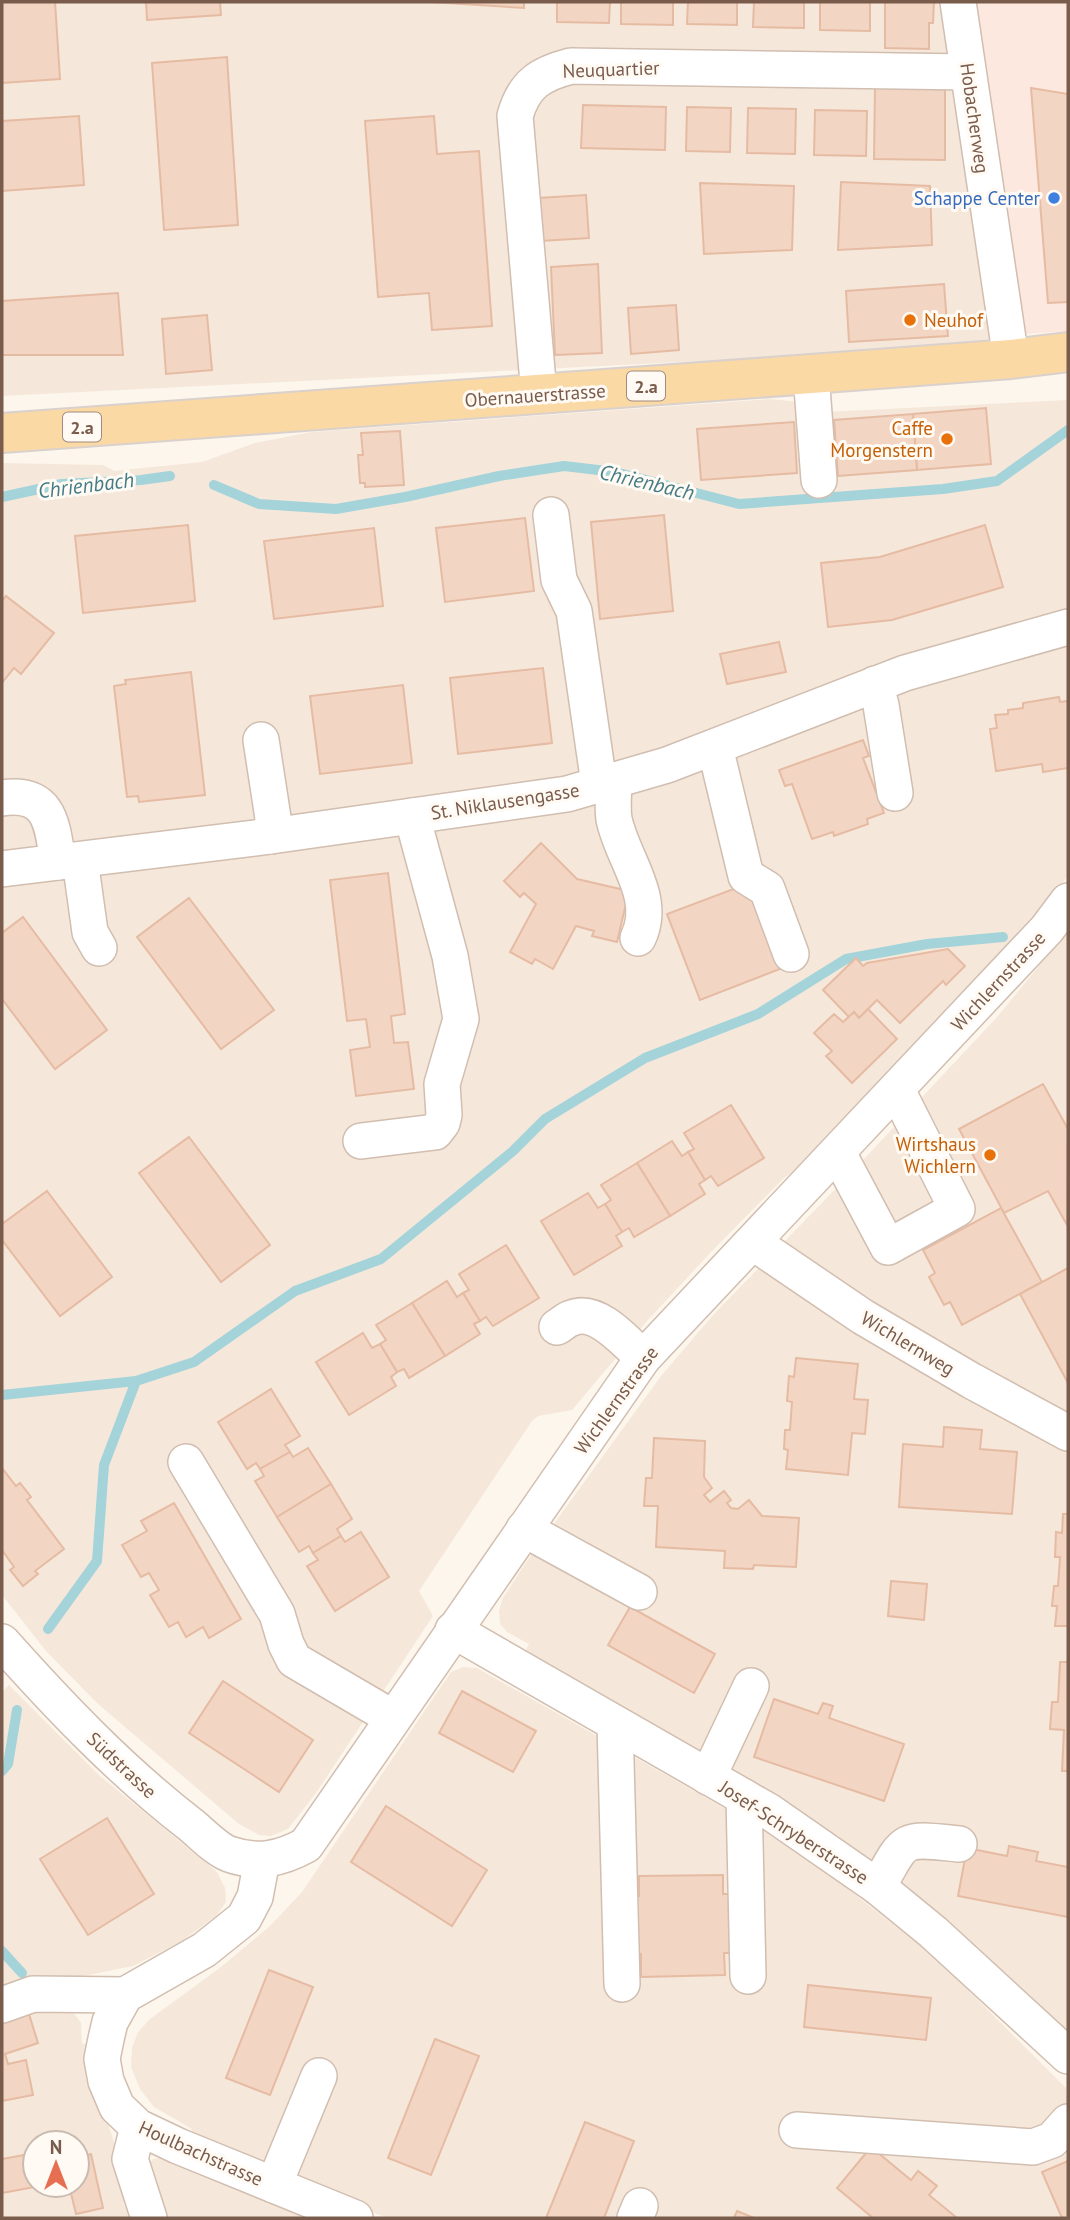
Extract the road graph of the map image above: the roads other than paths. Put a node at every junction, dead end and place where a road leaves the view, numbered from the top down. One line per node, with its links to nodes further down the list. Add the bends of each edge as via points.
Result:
1 (958, 2): 2 (street, Hobacherweg)
2 (968, 72): 4 (street, Hobacherweg); 6 (street, Neuquartier, via 571,66 547,73 522,95 515,116)
3 (1068, 352): 4 (main road, Obernauerstrasse / 2.a)
4 (1011, 359): 5 (main road, Obernauerstrasse / 2.a)
5 (811, 374): 6 (main road, Obernauerstrasse / 2.a); 8 (street)
6 (539, 394): 7 (main road, Obernauerstrasse / 2.a)
7 (2, 433)
8 (819, 480)
9 (551, 515): 14 (street, via 559,580 573,611)
10 (1068, 627): 11 (street, St. Niklausengasse)
11 (875, 684): 13 (street, St. Niklausengasse); 15 (street)
12 (261, 740): 18 (street, via 273,818)
13 (715, 747): 14 (street, St. Niklausengasse); 25 (street, via 746,876 767,889)
14 (607, 782): 17 (street, St. Niklausengasse, via 567,794); 23 (street, via 645,913)
15 (895, 793)
16 (2, 798): 19 (street, via 33,801 47,813)
17 (401, 817): 18 (street, St. Niklausengasse); 26 (street); 28 (street, via 450,956 461,1019 442,1084 442,1124 435,1132)
18 (271, 836): 19 (street, St. Niklausengasse)
19 (69, 861): 20 (street, St. Niklausengasse); 24 (street)
20 (2, 869)
21 (1068, 901): 22 (street, Wichlernstrasse)
22 (1058, 937): 27 (street, Wichlernstrasse)
23 (638, 939)
24 (99, 948)
25 (791, 954)
26 (437, 1000)
27 (897, 1090): 29 (street, Wichlernstrasse); 29 (street, via 957,1209 888,1247)
28 (361, 1141)
29 (838, 1153): 30 (street, Wichlernstrasse)
30 (754, 1244): 32 (street, Wichlernstrasse); 33 (street, Wichlernweg, via 863,1317)
31 (557, 1327): 32 (street, via 574,1316 597,1320)
32 (643, 1358): 35 (street, Wichlernstrasse)
33 (1068, 1433)
34 (186, 1462): 40 (street, via 277,1614 294,1660)
35 (524, 1529): 36 (street); 37 (street, Wichlernstrasse)
36 (639, 1592)
37 (453, 1630): 40 (street, Wichlernstrasse); 41 (street, Josef-Schryberstrasse)
38 (2, 1642): 45 (street, Südstrasse, via 59,1705 158,1800 228,1854)
39 (751, 1686): 42 (street)
40 (393, 1718): 45 (street, Wichlernstrasse, via 306,1845 286,1856)
41 (615, 1724): 42 (street, Josef-Schryberstrasse); 48 (street)
42 (708, 1777): 43 (street, Josef-Schryberstrasse)
43 (744, 1797): 46 (street, Josef-Schryberstrasse); 47 (street)
44 (959, 1844): 46 (street, via 919,1839 905,1843)
45 (262, 1860): 49 (street, via 255,1896 244,1918 204,1950)
46 (878, 1887): 51 (street, Josef-Schryberstrasse)
47 (748, 1976)
48 (622, 1984)
49 (125, 1995): 50 (street, via 33,1994); 54 (street, Houlbachstrasse, via 110,2022 102,2059 117,2107)
50 (2, 2005)
51 (1064, 2044)
52 (319, 2076): 56 (street)
53 (1068, 2122): 55 (street, via 1052,2140 1032,2147)
54 (138, 2127): 56 (street, Houlbachstrasse); 57 (street, via 130,2159)
55 (797, 2130)
56 (274, 2185): 58 (street, Houlbachstrasse)
57 (149, 2218)
58 (355, 2218)

